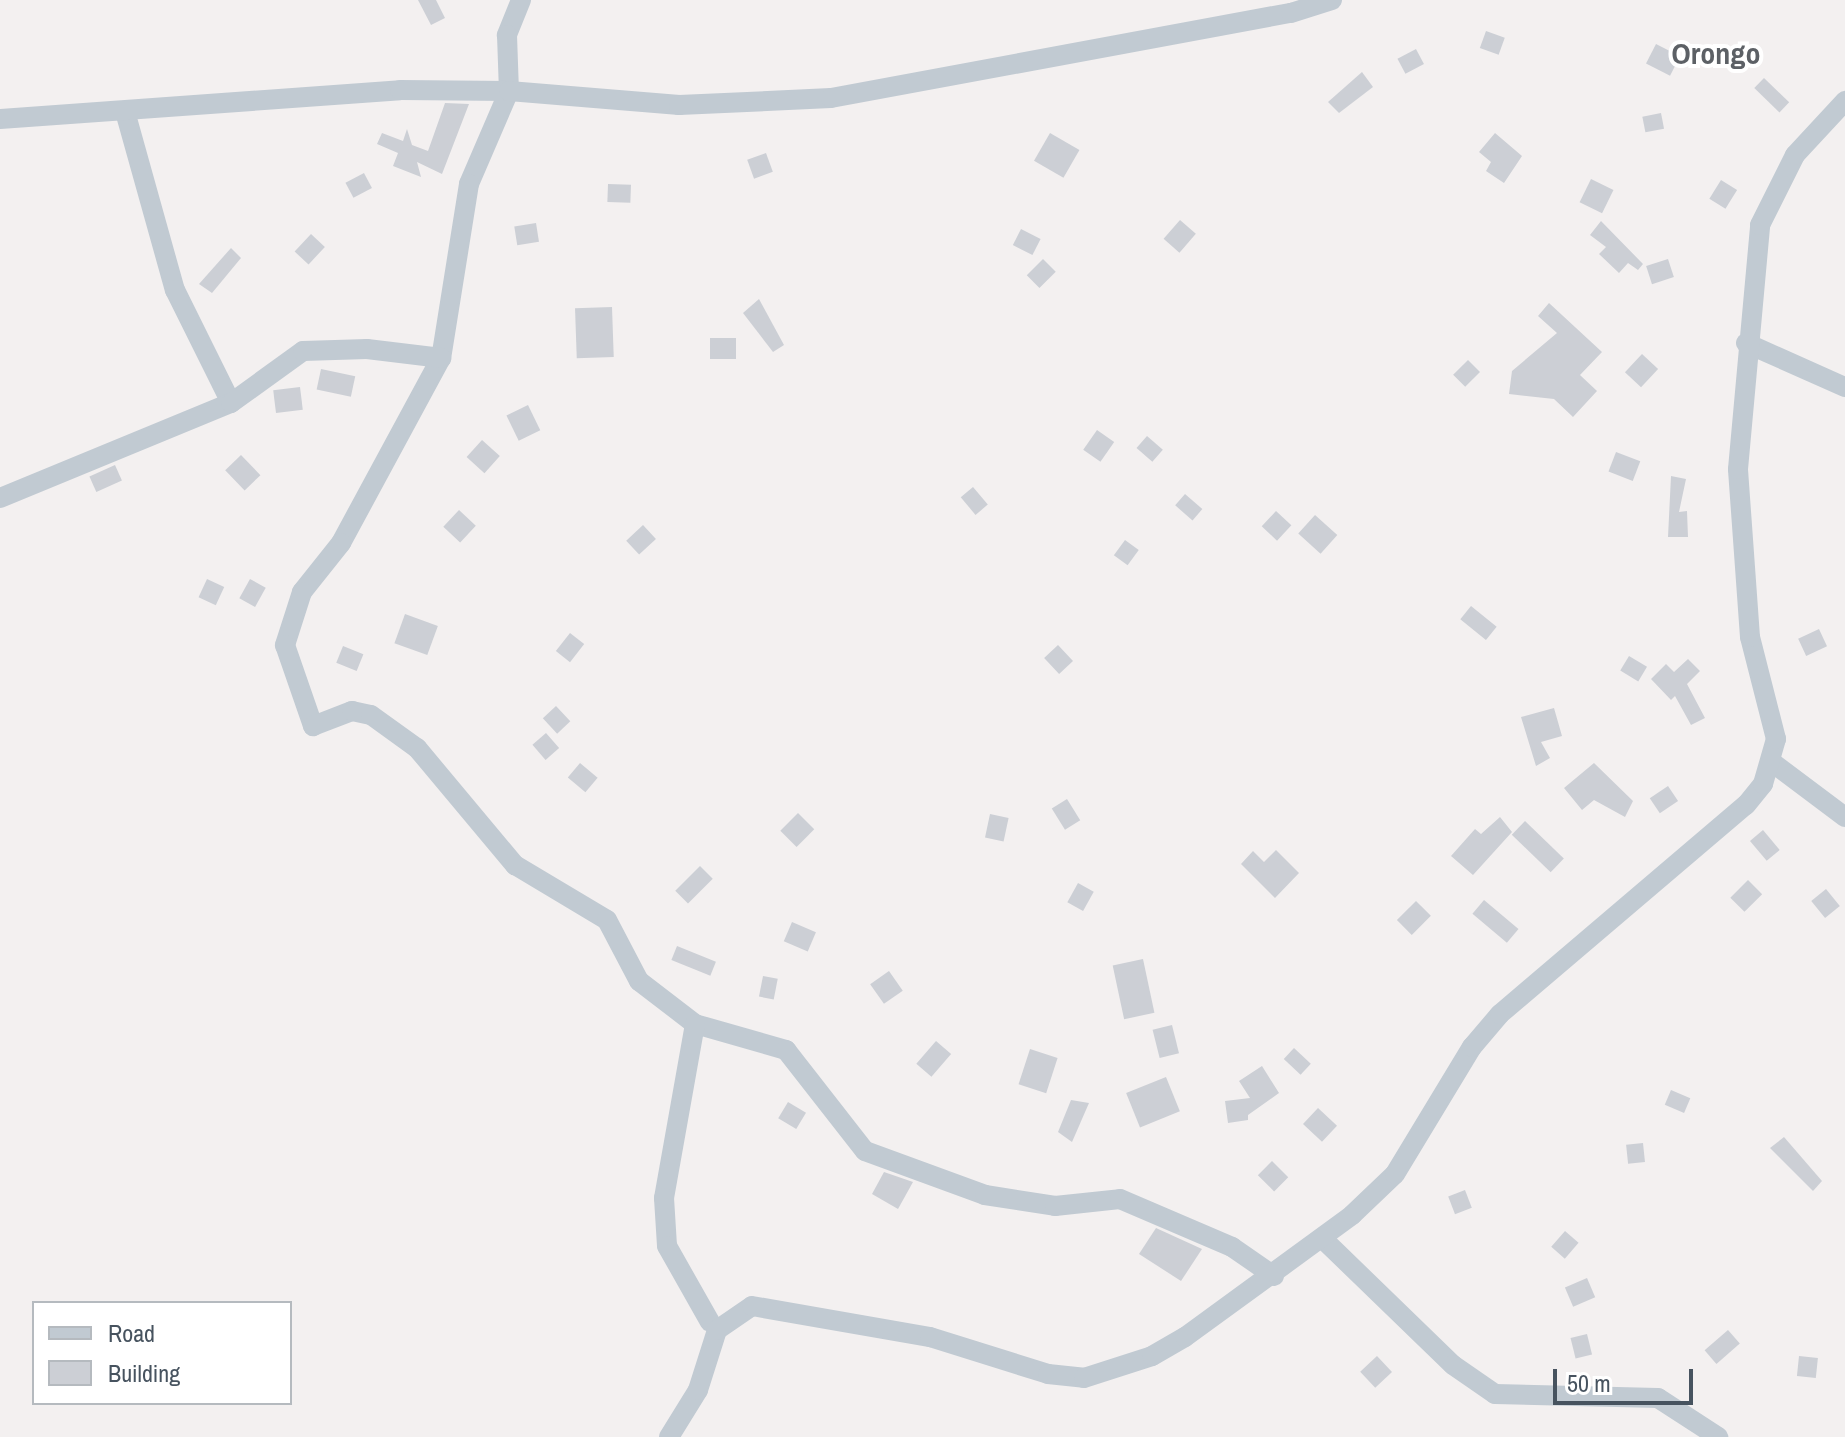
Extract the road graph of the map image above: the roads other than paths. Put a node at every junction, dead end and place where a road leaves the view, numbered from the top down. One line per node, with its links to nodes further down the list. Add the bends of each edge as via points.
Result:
1 (521, 0): 3 (street, via 507,35)
2 (1332, 0): 3 (street, via 1291,13 831,98 679,105)
3 (509, 91): 5 (street, via 400,90); 8 (street, via 469,184)
4 (1845, 101): 7 (street, via 1775,185 1760,225)
5 (126, 115): 6 (street); 10 (street, via 175,290)
6 (0, 119)
7 (1746, 343): 9 (street); 12 (street, via 1738,469 1742,561 1750,637 1776,739)
8 (441, 358): 10 (street, via 367,349 303,351); 14 (street, via 341,543 302,592 285,645 313,726 352,711 371,715 417,748 515,865 607,920 639,981)
9 (1845, 387)
10 (231, 403): 11 (street)
11 (0, 498)
12 (1773, 763): 13 (street); 15 (street, via 1746,805 1500,1014 1472,1047 1395,1174)
13 (1845, 817)
14 (695, 1024): 16 (street, via 786,1050 865,1151 985,1195 1055,1206 1120,1199 1232,1247); 17 (street, via 664,1198 667,1246)
15 (1325, 1241): 16 (street); 19 (street, via 1453,1365 1495,1394 1658,1398)
16 (1274, 1276): 18 (street, via 1152,1356 1084,1378 1048,1374 930,1337 752,1306 717,1330 698,1390)
17 (710, 1322)
18 (669, 1437)
19 (1718, 1437)

